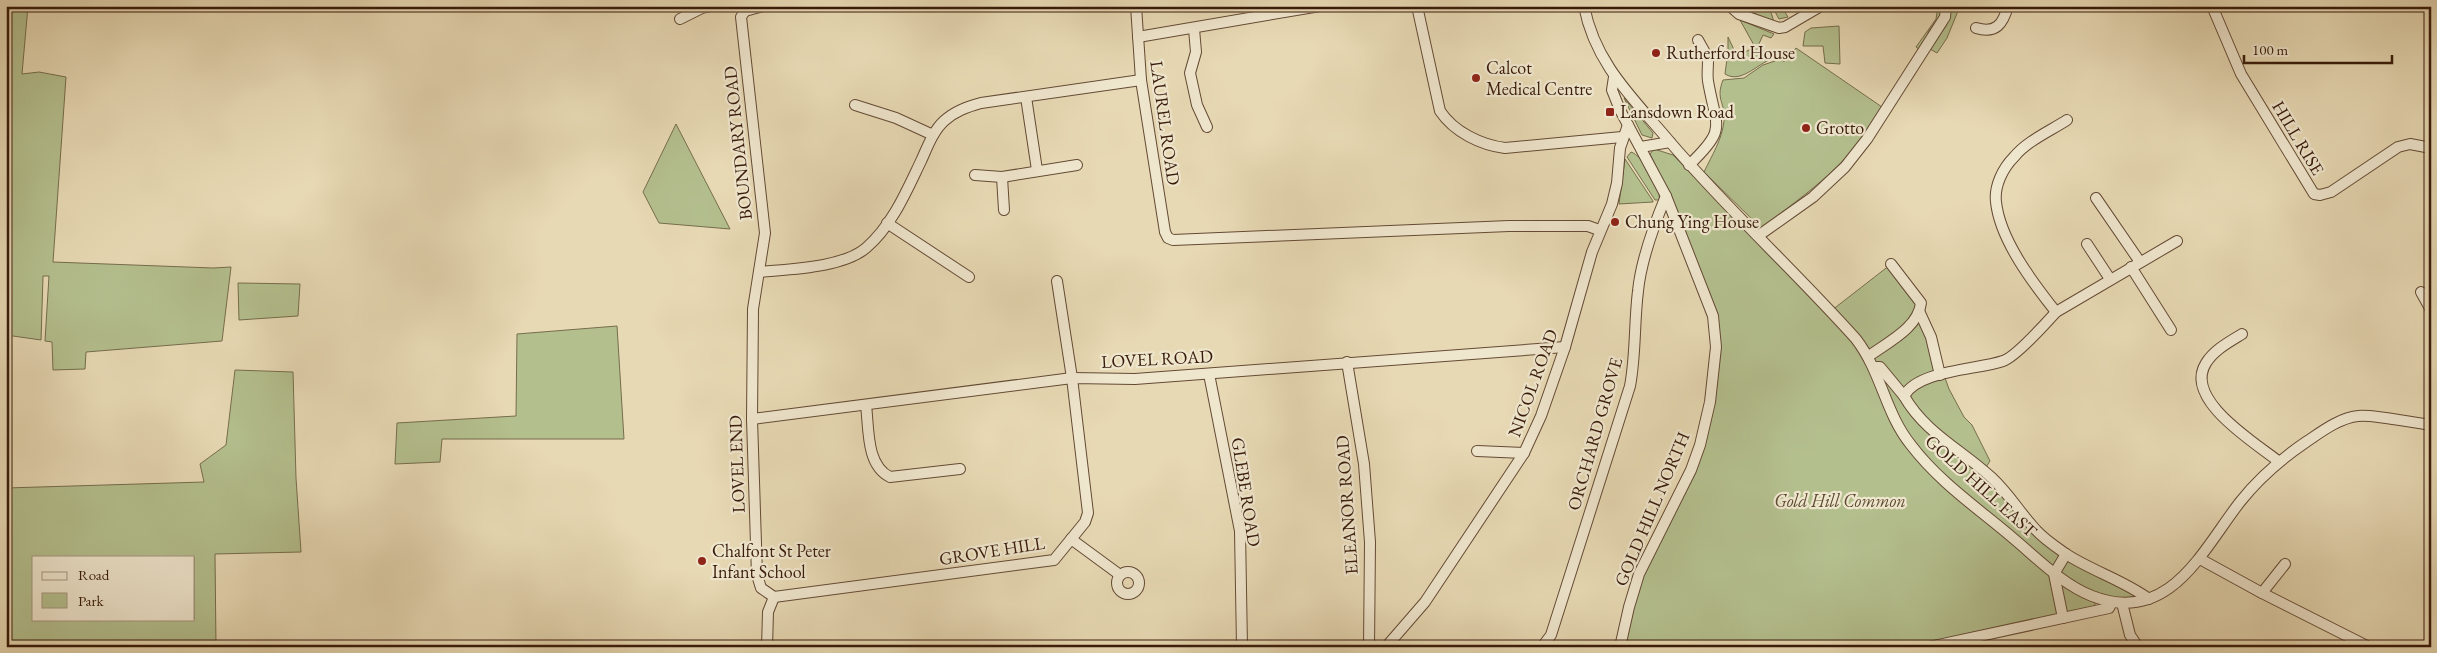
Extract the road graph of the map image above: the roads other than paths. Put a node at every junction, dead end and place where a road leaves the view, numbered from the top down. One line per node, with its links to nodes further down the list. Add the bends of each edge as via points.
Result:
1 (711, 6): 14 (street)
2 (763, 6): 12 (street)
3 (1136, 6): 17 (street, LAUREL ROAD)
4 (1320, 6): 13 (street)
5 (1417, 6): 27 (street, via 1440,111 1463,133 1505,148)
6 (1584, 6): 19 (street, via 1588,29)
7 (1730, 6): 8 (street, via 1739,14 1785,28)
8 (1821, 6)
9 (1946, 6): 41 (street, via 1945,17 1867,139 1845,167 1813,197)
10 (2008, 6): 15 (street, via 1998,28)
11 (2212, 6): 30 (street, HILL RISE, via 2241,74 2314,194 2331,192 2398,147 2410,144)
12 (741, 9): 46 (street, BOUNDARY ROAD, via 765,234)
13 (1290, 9): 16 (street)
14 (680, 19)
15 (1976, 28)
16 (1194, 29): 17 (street); 24 (street, via 1196,52 1190,73 1197,105)
17 (1138, 37): 20 (street, LAUREL ROAD)
18 (1698, 40): 32 (street, via 1708,59 1716,125 1710,146)
19 (1614, 77): 25 (street, GOLD HILL NORTH, via 1612,90); 28 (street, GOLD HILL EAST)
20 (1141, 80): 21 (street); 40 (street, LAUREL ROAD, via 1164,232 1173,240 1509,226 1588,226)
21 (1026, 97): 26 (street, via 963,108 943,121); 33 (street)
22 (855, 106): 26 (street, via 896,118)
23 (2067, 120): 53 (street, via 2014,156 1998,184 1996,201 2009,240 2037,289)
24 (1207, 126)
25 (1628, 126): 27 (street, NICOL ROAD); 29 (street, GOLD HILL NORTH)
26 (933, 135): 39 (street)
27 (1622, 137): 40 (street, NICOL ROAD, via 1615,194)
28 (1670, 142): 29 (street); 32 (street, GOLD HILL EAST)
29 (1641, 147): 36 (street, GOLD HILL NORTH)
30 (2431, 148)
31 (1077, 165): 33 (street)
32 (1689, 165): 41 (street, GOLD HILL EAST)
33 (1037, 170): 35 (street)
34 (975, 175): 35 (street)
35 (1002, 177): 38 (street)
36 (1666, 196): 87 (street, ORCHARD GROVE, via 1638,289 1635,360 1630,386 1551,634); 88 (street, GOLD HILL NORTH, via 1713,316 1716,347 1710,402 1700,445 1691,470 1639,574)
37 (2096, 198): 45 (street)
38 (1004, 210)
39 (887, 223): 46 (street, via 865,249 828,265); 47 (street)
40 (1599, 230): 56 (street, NICOL ROAD)
41 (1758, 236): 57 (street, GOLD HILL EAST, via 1842,323)
42 (2177, 241): 45 (street)
43 (2087, 244): 48 (street)
44 (1891, 264): 52 (street, via 1922,303)
45 (2135, 264): 48 (street); 54 (street)
46 (759, 272): 66 (street, LOVEL END, via 753,309)
47 (969, 278)
48 (2110, 280): 53 (street)
49 (1057, 281): 62 (street, GROVE HILL)
50 (2421, 292): 51 (street)
51 (2431, 310)
52 (1920, 312): 57 (street, via 1907,329); 61 (street, via 1932,337)
53 (2056, 312): 61 (street, via 2005,361)
54 (2171, 330)
55 (2242, 334): 70 (street, via 2213,354 2204,365 2202,388 2218,412)
56 (1565, 347): 58 (street, LOVEL ROAD); 69 (street, NICOL ROAD, via 1541,416)
57 (1869, 356): 59 (street, GOLD HILL EAST)
58 (1347, 362): 60 (street, LOVEL ROAD); 85 (street, ELEANOR ROAD, via 1364,464 1370,542)
59 (1874, 367): 63 (street, GOLD HILL EAST, via 1880,367); 65 (street, GOLD HILL EAST)
60 (1209, 374): 62 (street, LOVEL ROAD, via 1135,379); 84 (street, GLEBE ROAD, via 1240,530)
61 (1940, 375): 63 (street, via 1921,381)
62 (1072, 378): 64 (street, LOVEL ROAD); 72 (street, GROVE HILL, via 1088,513)
63 (1904, 396): 65 (street); 73 (street, GOLD HILL EAST, via 1916,416 1991,477 2012,497 2036,531)
64 (866, 405): 66 (street, LOVEL ROAD); 71 (street, via 874,463 882,473 890,477)
65 (1893, 415): 76 (street, GOLD HILL EAST, via 1921,458)
66 (752, 418): 79 (street, LOVEL END, via 757,575 761,588)
67 (2431, 425): 70 (street, via 2358,416 2332,425)
68 (1476, 451): 69 (street)
69 (1524, 453): 86 (street, NICOL ROAD, via 1424,602)
70 (2278, 461): 74 (street, via 2241,501)
71 (960, 469)
72 (1072, 539): 77 (street); 79 (street, GROVE HILL, via 1054,560)
73 (2066, 554): 76 (street); 80 (street, GOLD HILL EAST, via 2138,590)
74 (2200, 559): 78 (street); 80 (street, via 2172,587)
75 (2285, 564): 78 (street)
76 (2054, 574): 81 (street, GOLD HILL EAST, via 2087,594); 82 (street)
77 (1120, 576)
78 (2262, 593): 91 (street)
79 (774, 597): 83 (street, via 768,612)
80 (2149, 599): 81 (street)
81 (2117, 603): 82 (street, via 2109,608); 90 (street)
82 (2063, 618): 89 (street)
83 (767, 647)
84 (1242, 647)
85 (1369, 647)
86 (1386, 647)
87 (1542, 647)
88 (1620, 647)
89 (1929, 647)
90 (2138, 647)
91 (2369, 647)

